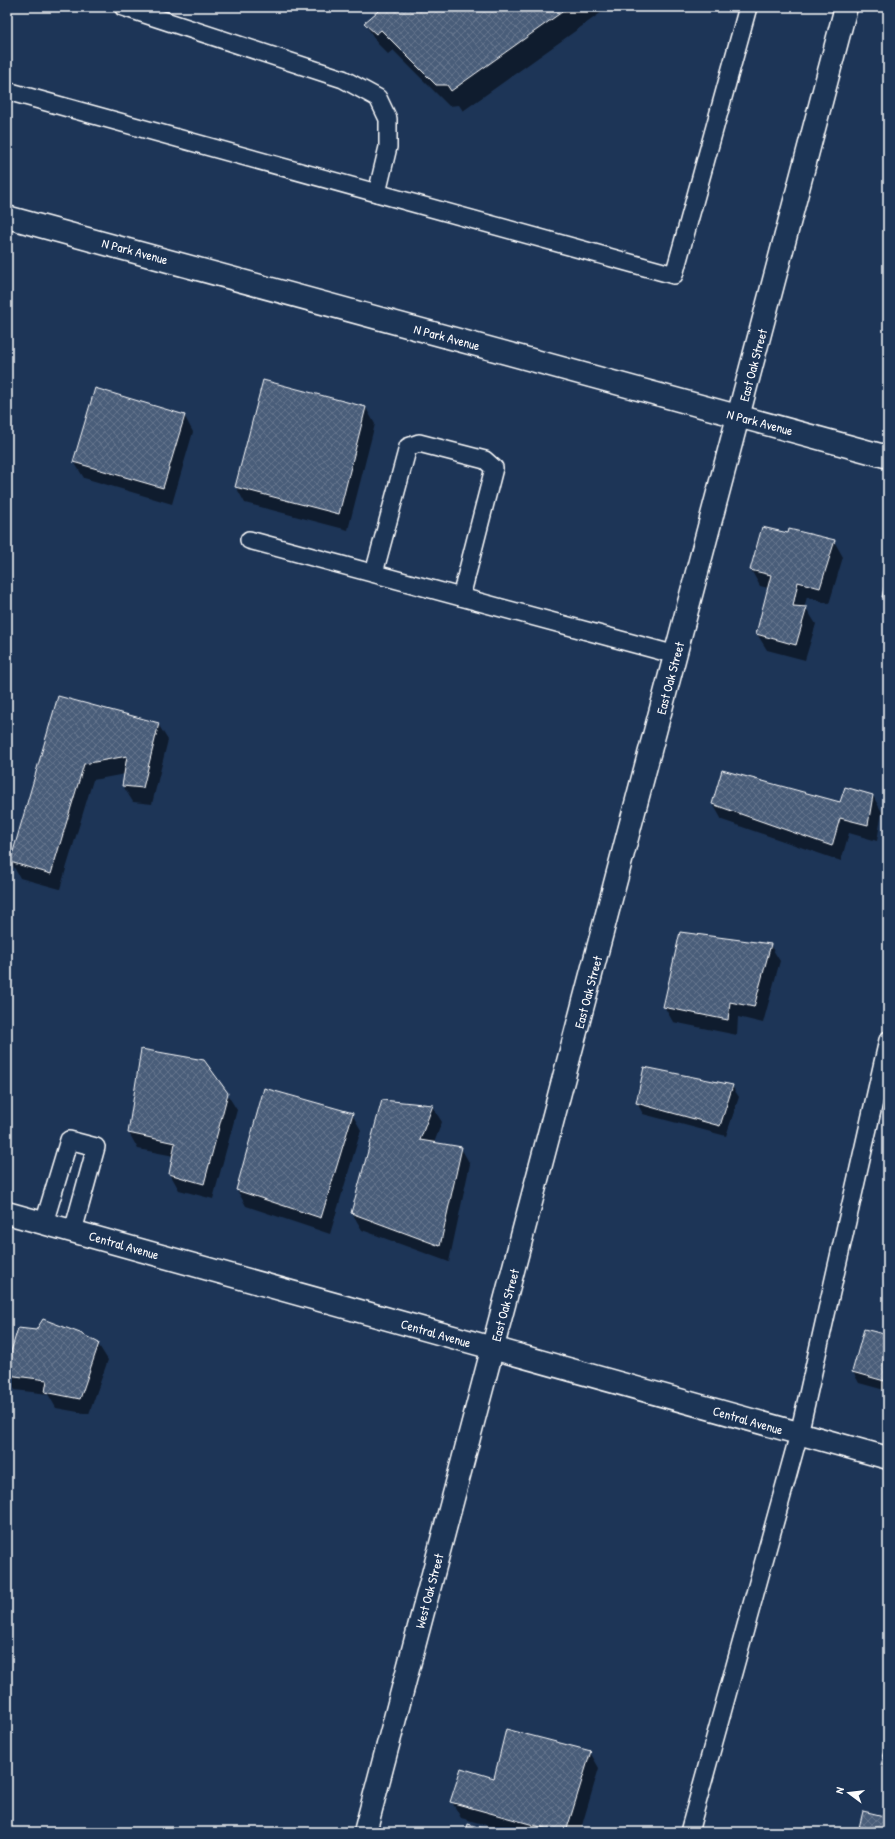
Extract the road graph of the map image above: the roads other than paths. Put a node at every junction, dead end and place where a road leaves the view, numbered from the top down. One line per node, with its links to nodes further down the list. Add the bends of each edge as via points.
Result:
1 (123, 7): 5 (lane, via 343,79 378,98 388,119 388,147)
2 (748, 7): 5 (lane, via 674,275)
3 (846, 7): 7 (street, East Oak Street)
4 (7, 91): 5 (lane)
5 (377, 193)
6 (7, 217): 7 (street, N Park Avenue)
7 (739, 416): 8 (street, N Park Avenue); 12 (street, East Oak Street)
8 (888, 457)
9 (249, 540): 10 (lane)
10 (374, 573): 11 (lane); 11 (lane, via 408,447 419,443 485,460 494,468)
11 (461, 596): 12 (lane)
12 (676, 655): 17 (street, East Oak Street)
13 (888, 1040): 18 (lane)
14 (7, 1212): 15 (street, Central Avenue)
15 (44, 1223): 16 (street, Central Avenue); 16 (lane, via 69,1140 96,1147)
16 (73, 1231): 17 (street, Central Avenue)
17 (494, 1349): 18 (street, Central Avenue); 20 (street, West Oak Street)
18 (799, 1434): 19 (street, Central Avenue); 21 (lane)
19 (888, 1458)
20 (365, 1832)
21 (688, 1832)

